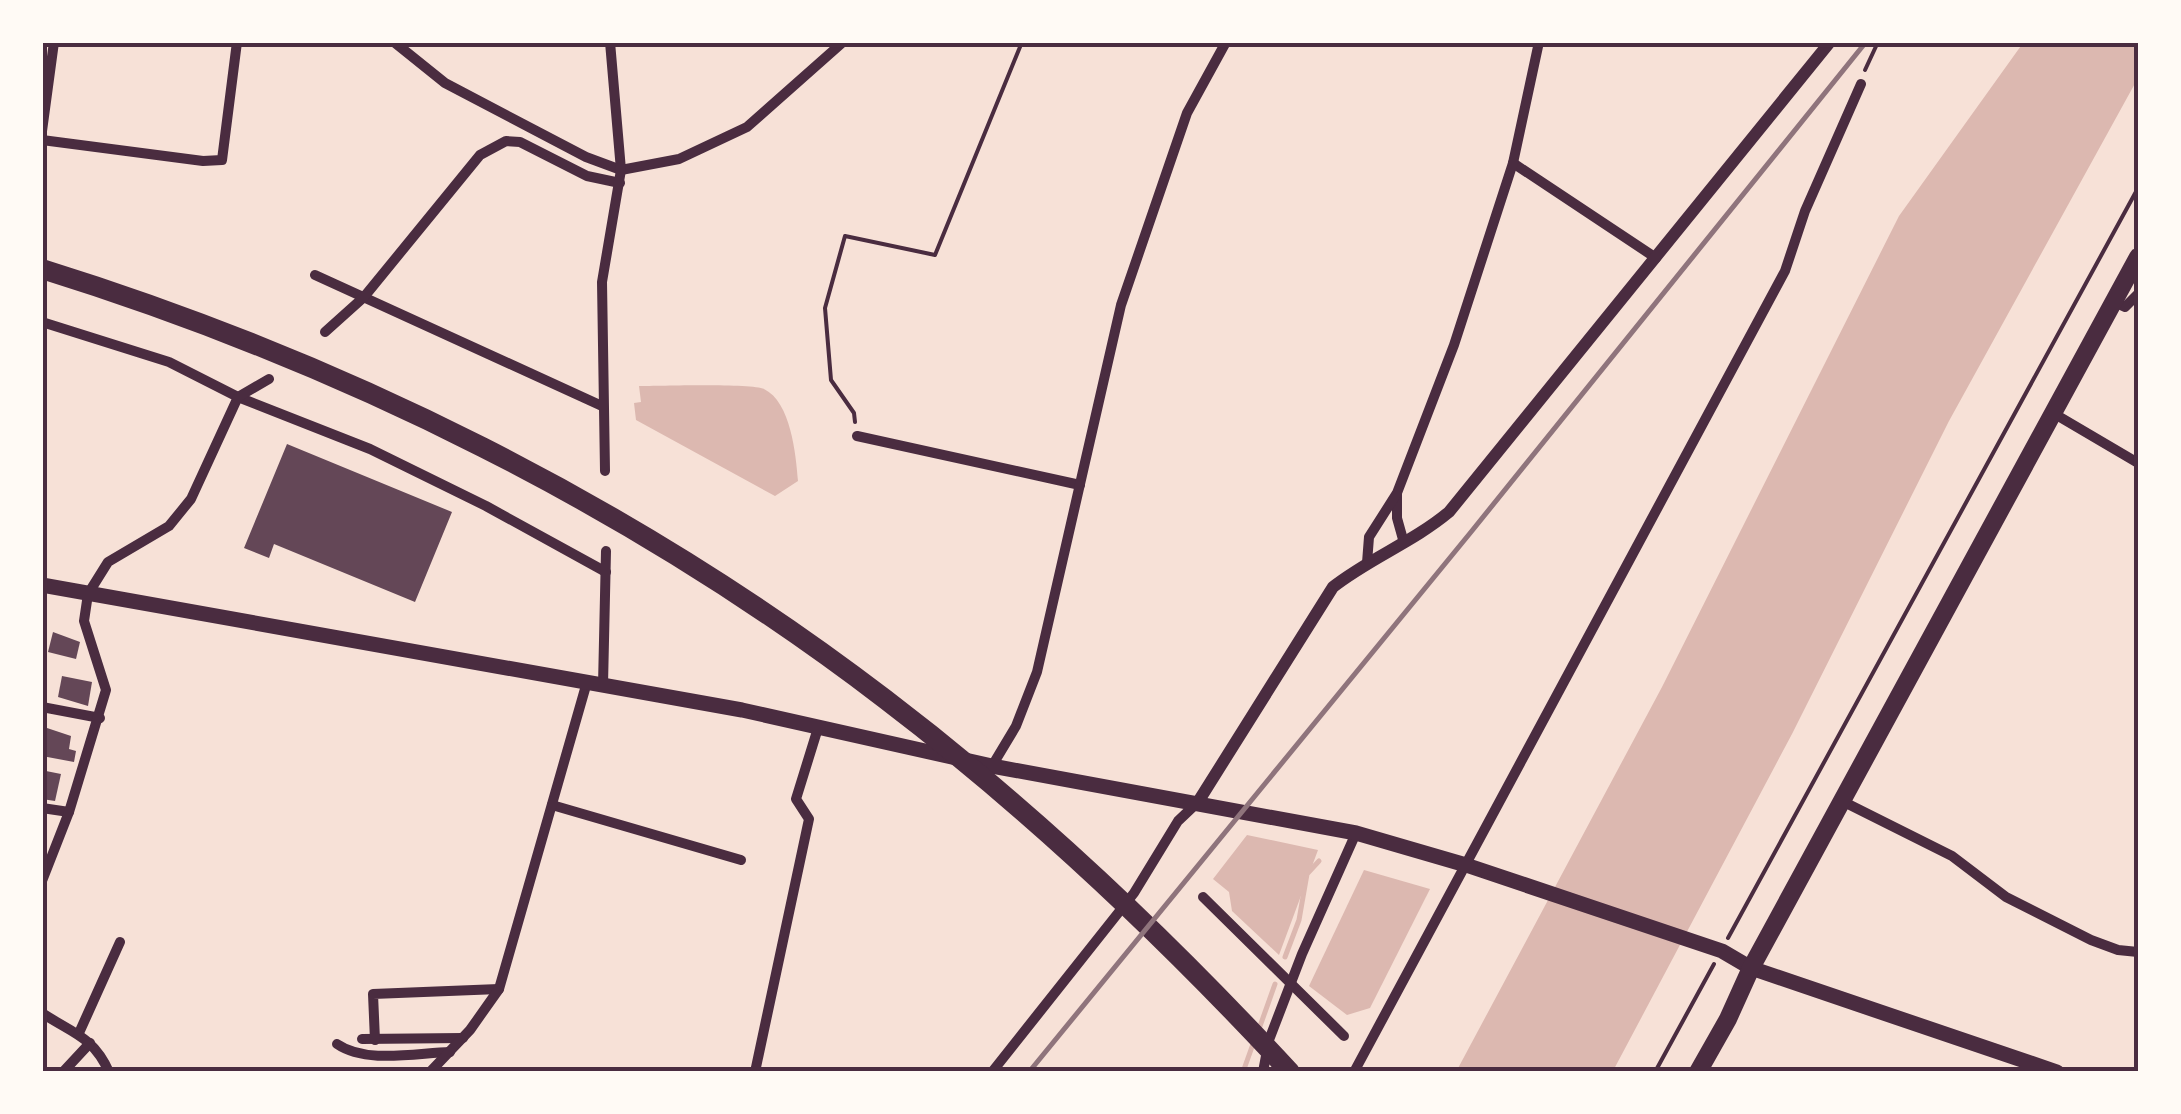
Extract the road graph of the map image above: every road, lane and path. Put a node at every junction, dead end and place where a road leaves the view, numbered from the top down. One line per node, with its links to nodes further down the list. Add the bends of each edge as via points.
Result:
1 (54, 42): 12 (street)
2 (237, 42): 13 (street, via 222,160)
3 (394, 42): 15 (street, via 445,82)
4 (610, 42): 15 (street)
5 (843, 42): 15 (street, via 747,127 679,160)
6 (1022, 42): 31 (path, via 935,254 845,236 825,308 831,380 854,414)
7 (1226, 42): 34 (street, via 1187,113 1121,305)
8 (1538, 42): 14 (street)
9 (1830, 42): 19 (street)
10 (1878, 42): 11 (path)
11 (1860, 84): 54 (street, via 1785,271)
12 (42, 131)
13 (42, 140)
14 (1513, 163): 19 (street); 35 (street, via 1440,388)
15 (620, 170): 16 (street)
16 (620, 184): 23 (street, via 506,141 480,155); 29 (street, via 602,282)
17 (2138, 188): 58 (path)
18 (2138, 257): 24 (main road)
19 (1656, 258): 36 (street, via 1449,512)
20 (42, 269): 78 (highway, via 252,343 422,418 576,497 742,598 884,697 986,779 1079,860)
21 (315, 274): 23 (street)
22 (2138, 294): 24 (street, via 2125,307)
23 (364, 296): 26 (street); 29 (street)
24 (2114, 302): 30 (main road)
25 (42, 322): 28 (street, via 168,362)
26 (325, 332)
27 (269, 379): 28 (street)
28 (238, 397): 39 (street, via 370,449); 41 (street, via 191,499 169,526 108,562)
29 (602, 406): 33 (street)
30 (2053, 413): 32 (street); 47 (main road)
31 (857, 436): 34 (street)
32 (2138, 463)
33 (605, 471)
34 (1080, 485): 46 (street, via 1038,672)
35 (1397, 493): 36 (street); 38 (street, via 1369,537)
36 (1404, 543): 38 (street)
37 (606, 551): 39 (street)
38 (1367, 562): 48 (street, via 1333,587)
39 (606, 572): 42 (street)
40 (42, 586): 41 (main road)
41 (88, 594): 42 (main road); 44 (street, via 84,622 106,690)
42 (595, 683): 45 (main road); 49 (street)
43 (42, 708): 44 (street)
44 (100, 718): 51 (street)
45 (818, 728): 46 (main road); 75 (street, via 796,799 808,819)
46 (992, 766): 48 (main road)
47 (1842, 801): 59 (street, via 1952,856 2006,898 2091,940); 60 (main road)
48 (1198, 802): 52 (main road); 76 (street)
49 (552, 805): 53 (street); 62 (street)
50 (42, 808): 51 (street)
51 (69, 812): 55 (street)
52 (1356, 833): 54 (main road); 61 (street)
53 (741, 860)
54 (1472, 868): 58 (main road); 79 (street)
55 (42, 881)
56 (1203, 897): 61 (street)
57 (120, 942): 64 (street)
58 (1722, 950): 60 (main road); 80 (path)
59 (2138, 952)
60 (1751, 968): 81 (main road); 82 (main road)
61 (1290, 985): 65 (street); 77 (street)
62 (499, 988): 66 (street); 68 (street, via 373,994)
63 (42, 1013): 64 (street)
64 (78, 1033): 69 (street)
65 (1344, 1036)
66 (463, 1038): 68 (street); 71 (street)
67 (362, 1039): 68 (street)
68 (375, 1040)
69 (90, 1043): 72 (street); 73 (street)
70 (337, 1044): 71 (street, via 363,1054)
71 (450, 1052): 74 (street)
72 (63, 1072)
73 (109, 1072)
74 (430, 1072)
75 (755, 1072)
76 (992, 1072)
77 (1263, 1072)
78 (1290, 1072)
79 (1354, 1072)
80 (1655, 1072)
81 (1698, 1072)
82 (2057, 1072)

